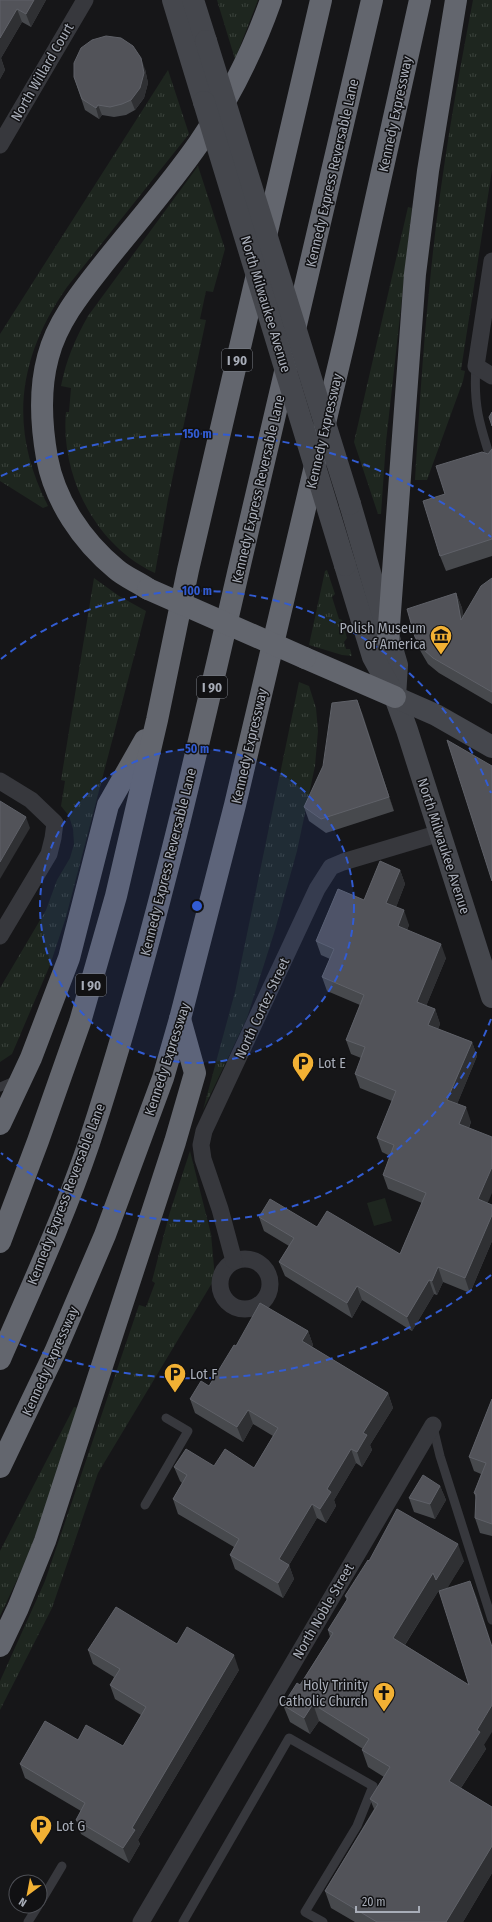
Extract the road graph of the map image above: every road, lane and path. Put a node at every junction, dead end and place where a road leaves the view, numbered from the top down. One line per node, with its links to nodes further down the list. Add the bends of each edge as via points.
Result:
1 (85, 0): 9 (street, North Willard Court)
2 (173, 0): 15 (main road, North Milwaukee Avenue, bridge, via 373,657)
3 (193, 0): 14 (main road, North Milwaukee Avenue, bridge, via 350,504)
4 (271, 0): 15 (highway, bridge, via 245,65 198,144 89,283 58,330 48,355 42,382 44,441 50,472 62,502 93,548 117,570 148,589)
5 (321, 0): 16 (highway, I 90, via 191,555)
6 (372, 0): 28 (highway, Kennedy Express Reversable Lane / I 90, via 154,925 87,1146 55,1233)
7 (420, 0): 22 (highway, Kennedy Expressway, via 314,473 235,805)
8 (456, 0): 14 (highway, via 428,172 415,274)
9 (0, 145)
10 (492, 261): 11 (street)
11 (476, 366): 12 (street); 13 (lane, via 477,416)
12 (492, 376)
13 (492, 463)
14 (388, 639): 15 (main road, North Milwaukee Avenue, via 397,665)
15 (395, 696): 17 (main road, via 436,715); 19 (main road, North Milwaukee Avenue)
16 (157, 720): 23 (highway, via 108,805 69,958); 26 (highway, I 90, via 116,896 80,1022)
17 (492, 747)
18 (0, 781): 20 (street, via 31,800 55,823 49,854)
19 (440, 833): 21 (main road, North Milwaukee Avenue); 27 (street, North Cortez Street, via 331,867 317,889 209,1120 201,1146)
20 (0, 936)
21 (492, 997)
22 (180, 1019): 31 (highway, Kennedy Expressway, via 163,1078 105,1234 55,1352); 34 (highway, via 195,1072 175,1142 45,1541)
23 (22, 1078): 24 (lane); 25 (highway)
24 (0, 1087)
25 (0, 1124)
26 (0, 1242)
27 (234, 1261)
28 (0, 1359)
29 (166, 1418): 32 (lane, via 188,1431)
30 (432, 1425): 33 (lane); 37 (street, North Noble Street)
31 (0, 1467)
32 (145, 1505)
33 (492, 1620)
34 (0, 1646)
35 (62, 1866): 36 (lane)
36 (48, 1890)
37 (141, 1922)
38 (182, 1922): 39 (lane, via 289,1738 373,1786 356,1826 305,1912)
39 (323, 1922)

